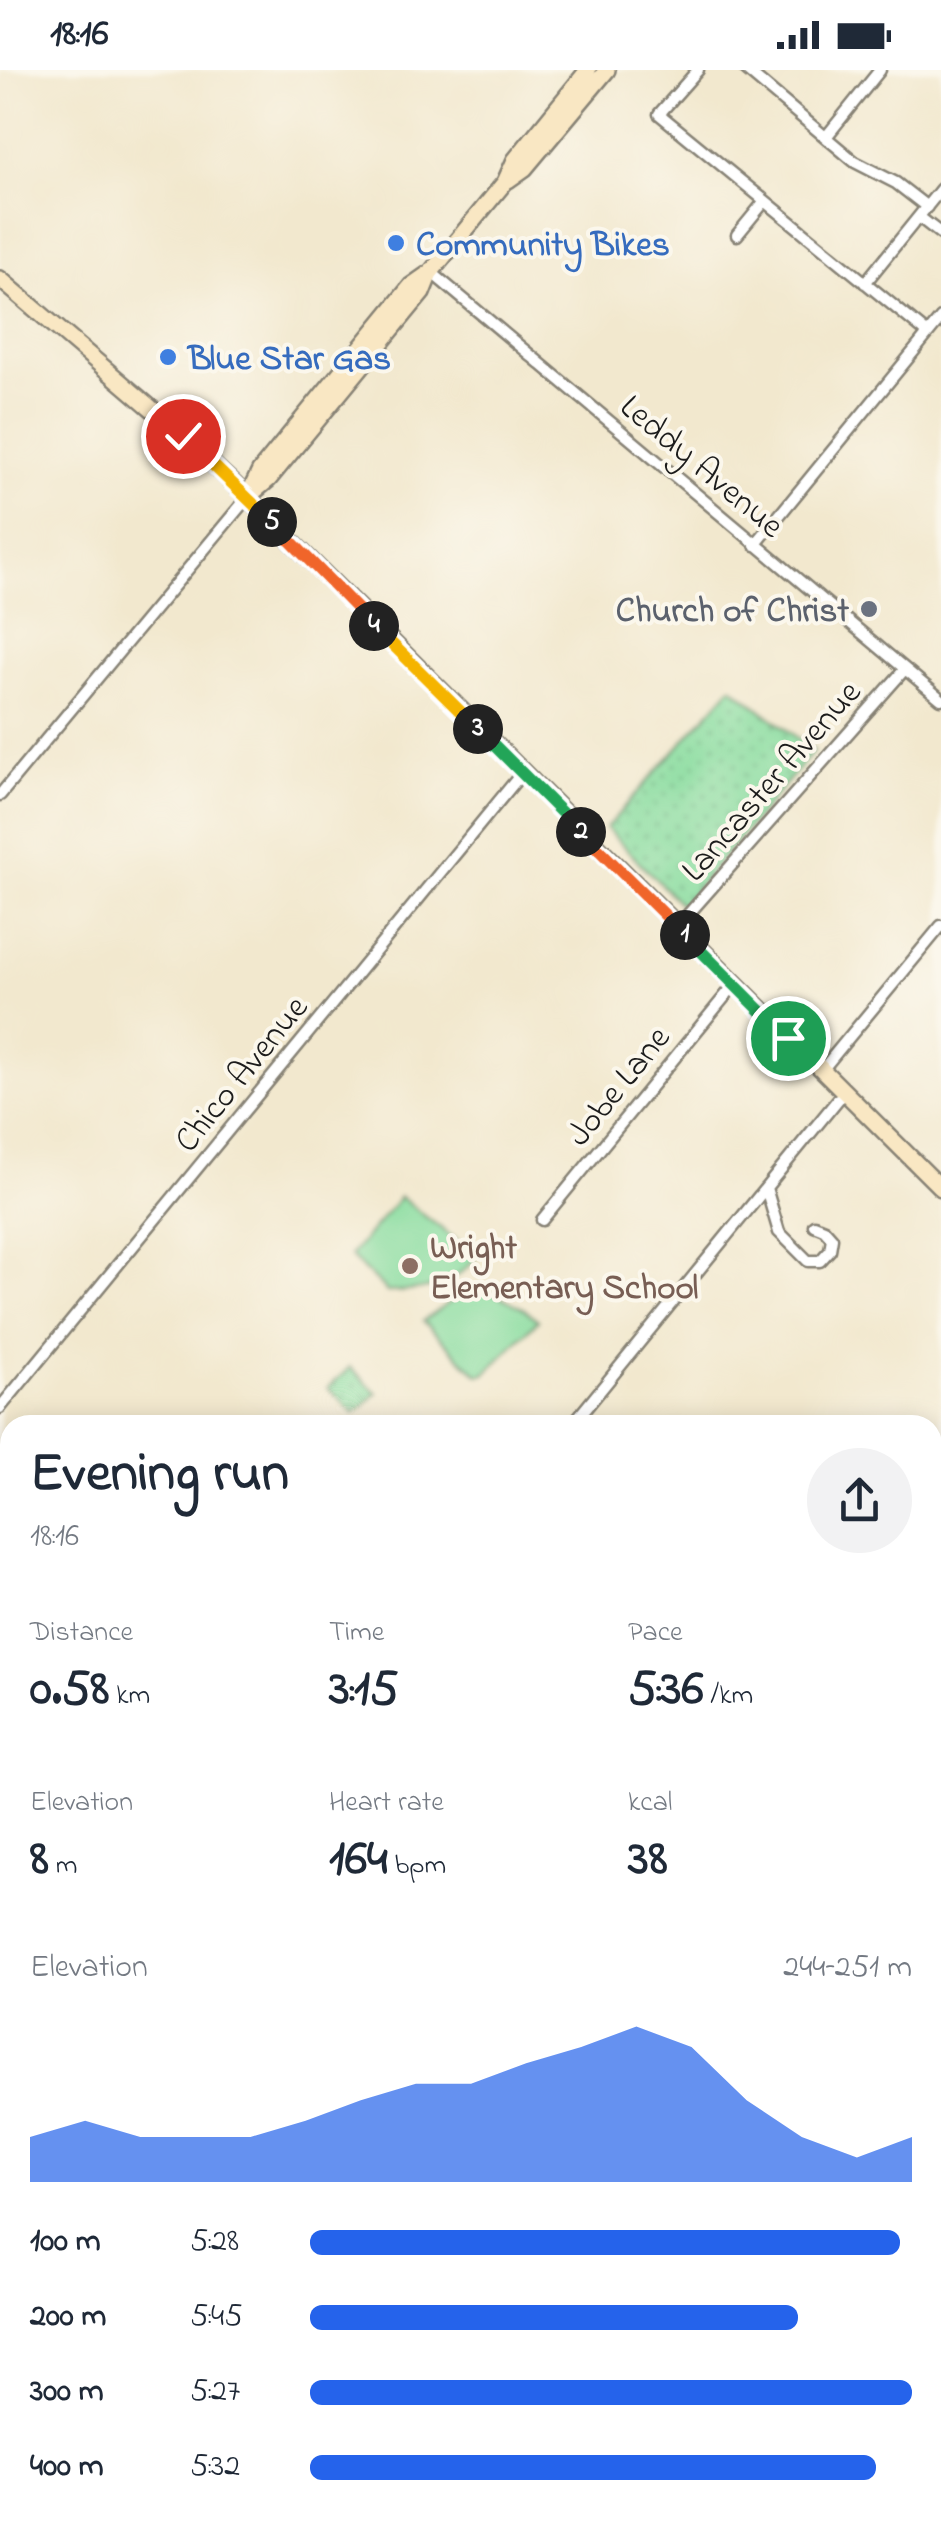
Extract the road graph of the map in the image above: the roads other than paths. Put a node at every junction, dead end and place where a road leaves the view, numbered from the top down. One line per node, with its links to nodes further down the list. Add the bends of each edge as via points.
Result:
1 (588, 70): 7 (main road)
2 (607, 70): 7 (main road, via 525,168)
3 (698, 70): 9 (street, via 659,114)
4 (880, 70): 6 (street)
5 (754, 73): 6 (street)
6 (826, 137): 10 (street)
7 (504, 182): 14 (main road)
8 (941, 190): 10 (street)
9 (764, 202): 13 (street); 16 (street)
10 (927, 206): 11 (street)
11 (919, 217): 12 (street); 16 (street)
12 (941, 234)
13 (737, 235)
14 (430, 272): 19 (main road, via 422,293 269,480); 20 (street, Leddy Avenue)
15 (0, 279): 19 (main road)
16 (865, 283): 18 (street)
17 (941, 318): 18 (street)
18 (928, 334): 20 (street)
19 (247, 498): 23 (main road); 24 (street)
20 (755, 545): 21 (street, Leddy Avenue)
21 (904, 668): 22 (street, Leddy Avenue); 26 (street, Lancaster Avenue)
22 (941, 699)
23 (522, 773): 26 (main road); 34 (street, Chico Avenue)
24 (0, 795)
25 (941, 926): 28 (street)
26 (677, 927): 27 (main road)
27 (735, 984): 28 (main road); 32 (street, Jobe Lane)
28 (822, 1070): 29 (main road)
29 (844, 1092): 30 (street); 31 (main road)
30 (766, 1188): 33 (street, via 779,1232 808,1261 820,1261 830,1250 832,1238); 35 (street)
31 (941, 1188)
32 (542, 1220)
33 (814, 1225)
34 (0, 1408)
35 (580, 1415)

